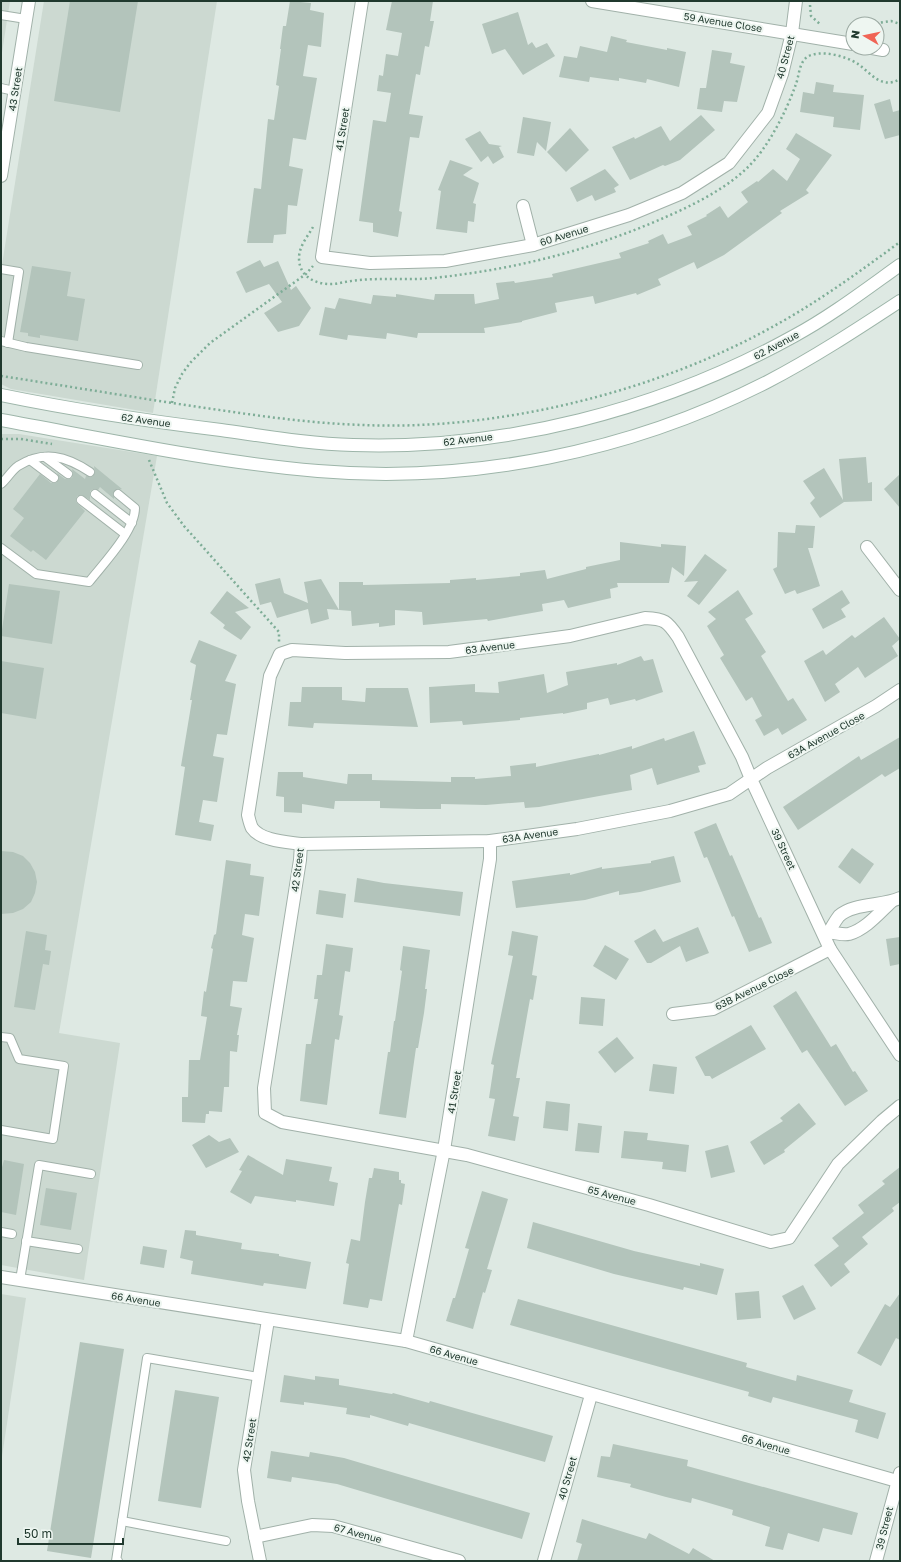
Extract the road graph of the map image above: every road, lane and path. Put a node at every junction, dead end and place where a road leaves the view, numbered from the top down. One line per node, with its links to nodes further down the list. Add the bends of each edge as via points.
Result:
1 (29, 1): 7 (street, 43 Street)
2 (362, 1): 22 (street, 41 Street)
3 (592, 1): 11 (street, 59 Avenue Close)
4 (796, 1): 11 (street, 40 Street)
5 (810, 1): 10 (path, via 811,16 822,26)
6 (1, 15): 7 (lane)
7 (26, 19): 15 (street, 43 Street)
8 (885, 22): 9 (path)
9 (900, 24)
10 (828, 27)
11 (792, 33): 12 (street, 59 Avenue Close); 16 (street, 40 Street, via 782,74)
12 (845, 43)
13 (900, 79): 25 (path, via 882,82 858,64 845,58 816,54 807,58 802,63 779,124 747,168 704,198 677,212 581,249 522,265 429,278 360,279 326,285 311,280)
14 (1, 88): 15 (lane)
15 (14, 91): 17 (street, 43 Street)
16 (768, 112): 21 (street, 60 Avenue, via 728,163 682,193 628,215)
17 (1, 176)
18 (523, 206): 21 (street)
19 (314, 220): 25 (path, via 299,258)
20 (900, 242): 31 (path, via 837,287 773,327 704,360 637,385 558,407 469,421 366,426 255,416)
21 (533, 245): 22 (street, 60 Avenue, via 445,261 370,263)
22 (322, 257)
23 (900, 265): 30 (street, 62 Avenue, via 795,336 697,382 626,408 560,424 488,437 410,445 351,445 138,420)
24 (1, 269): 27 (lane, via 19,272)
25 (306, 274): 31 (path, via 210,343 182,374 175,388)
26 (900, 302): 32 (street, via 840,342 794,368 712,408 584,450 504,466 422,473 317,471 222,459)
27 (4, 342): 28 (lane)
28 (138, 365)
29 (1, 376): 31 (path)
30 (1, 395)
31 (172, 403)
32 (1, 420)
33 (1, 439): 34 (path, via 21,439)
34 (59, 445)
35 (45, 457): 37 (lane); 38 (lane, via 53,456 74,461); 39 (lane)
36 (142, 459): 50 (path, via 149,460 167,503 184,526)
37 (30, 460): 40 (lane); 41 (lane, via 17,467)
38 (90, 472)
39 (68, 474)
40 (54, 478)
41 (1, 484)
42 (95, 494): 45 (lane)
43 (118, 494): 45 (lane, via 135,508)
44 (81, 500): 46 (lane)
45 (132, 523): 46 (lane)
46 (125, 534): 48 (lane, via 89,582 36,574)
47 (867, 547): 49 (street)
48 (1, 548)
49 (900, 590)
50 (279, 632)
51 (678, 637): 52 (street, 63 Avenue, via 668,623 645,618 633,623 570,636 449,652 352,654); 54 (street, 39 Street, via 742,757)
52 (292, 650): 56 (street, 42 Street, via 280,654 270,676 248,815 252,828 260,835)
53 (900, 690): 54 (street, 63A Avenue Close)
54 (751, 780): 55 (street, 63A Avenue, via 729,794 670,811 577,829); 58 (street, 39 Street)
55 (490, 841): 56 (street, 63A Avenue); 66 (street, 41 Street, via 490,860)
56 (301, 844): 64 (street, 42 Street, via 264,1088)
57 (896, 900): 58 (street, via 868,923 848,934); 58 (street, via 862,906 840,915)
58 (826, 933): 59 (street, 39 Street)
59 (830, 949): 60 (street, 63B Avenue Close, via 713,1008); 62 (street, 39 Street)
60 (673, 1014)
61 (1, 1037): 65 (lane, via 10,1038 19,1059 64,1066 53,1139)
62 (900, 1055)
63 (900, 1106): 66 (street, 65 Avenue, via 838,1164 789,1238 771,1242 649,1205)
64 (265, 1113): 66 (street, 65 Avenue, via 282,1122)
65 (1, 1130)
66 (444, 1150): 75 (street, 41 Street)
67 (91, 1174): 70 (lane, via 39,1166)
68 (1, 1232): 69 (lane)
69 (12, 1234)
70 (26, 1241): 71 (lane); 73 (lane)
71 (78, 1249)
72 (1, 1277): 73 (street, 66 Avenue)
73 (20, 1280): 74 (street, 66 Avenue)
74 (268, 1320): 75 (street, 66 Avenue); 76 (street, 42 Street)
75 (406, 1341): 77 (street, 66 Avenue)
76 (259, 1377): 79 (lane, via 147,1358); 80 (street, 42 Street, via 244,1470)
77 (591, 1394): 78 (street, 66 Avenue); 85 (street, 40 Street)
78 (899, 1476): 86 (street, 39 Street)
79 (122, 1521): 81 (lane); 82 (lane)
80 (255, 1537): 83 (street, 42 Street); 84 (street, 67 Avenue, via 312,1525 333,1526)
81 (226, 1540)
82 (118, 1561)
83 (260, 1561)
84 (459, 1561)
85 (544, 1561)
86 (876, 1561)

